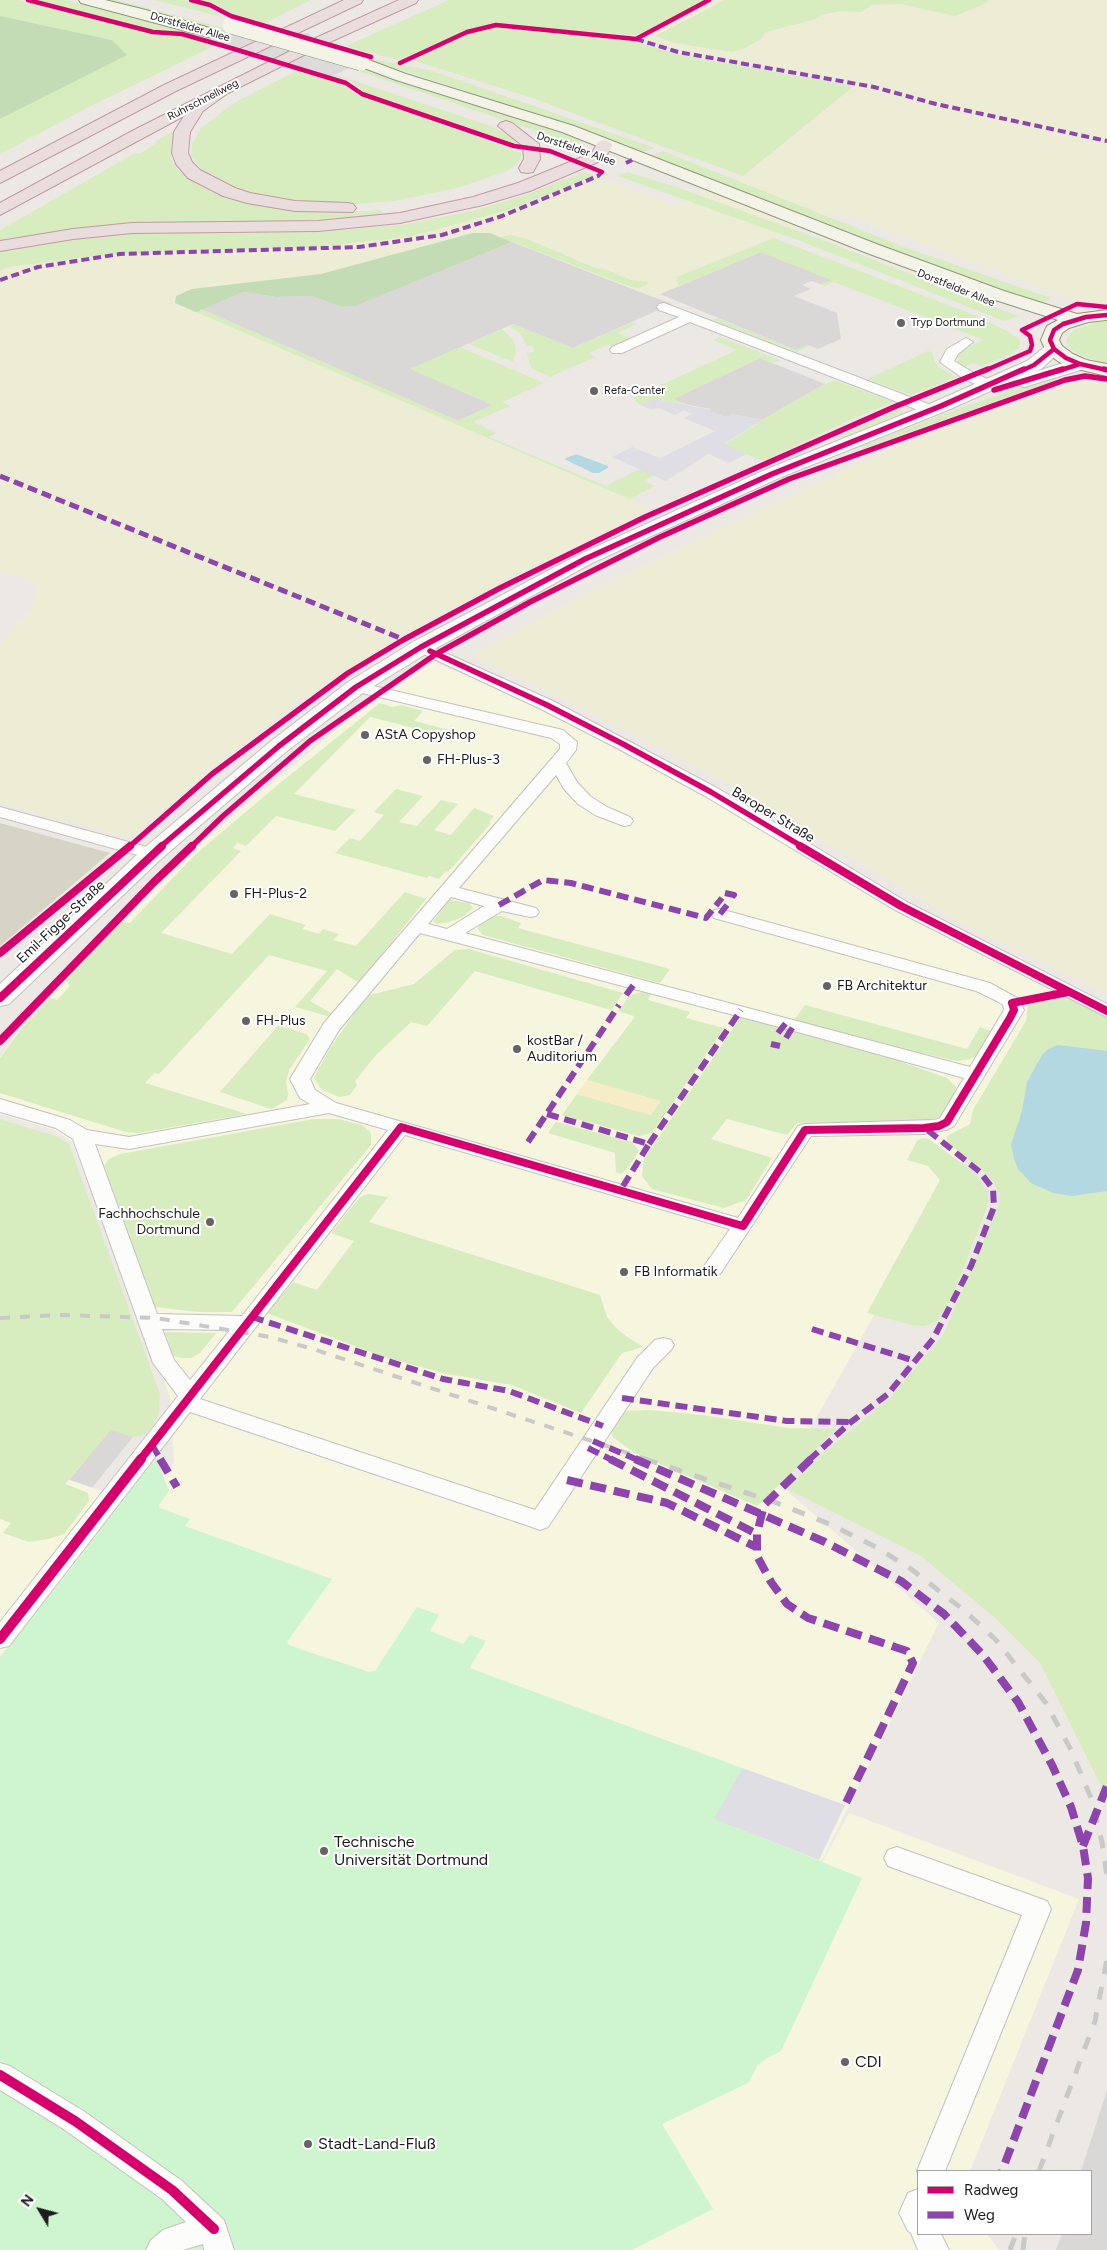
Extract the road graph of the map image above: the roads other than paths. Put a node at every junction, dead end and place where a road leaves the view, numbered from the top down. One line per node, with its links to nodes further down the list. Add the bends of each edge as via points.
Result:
1 (86, 0): 8 (main road, Dorstfelder Allee, via 212,33)
2 (135, 0): 10 (main road, Dorstfelder Allee, bridge, via 361,62 568,129)
3 (339, 0): 6 (highway)
4 (356, 0): 6 (highway, Ruhrschnellweg)
5 (411, 0): 7 (highway, Ruhrschnellweg)
6 (304, 24): 12 (highway, Ruhrschnellweg, via 170,88)
7 (222, 90): 11 (highway, via 191,116 182,132 180,153 184,164 194,174 247,198 317,208 387,205 452,193); 13 (highway, Ruhrschnellweg)
8 (506, 126): 9 (main road, Dorstfelder Allee); 11 (highway, via 531,144 532,159)
9 (577, 148): 10 (main road, Dorstfelder Allee); 11 (highway)
10 (602, 150): 14 (highway, via 514,190 400,218 318,226 132,228); 18 (main road, Dorstfelder Allee, via 998,295); 19 (main road, Dorstfelder Allee, via 894,263)
11 (527, 168)
12 (0, 178)
13 (0, 210)
14 (0, 246)
15 (664, 307): 17 (lane)
16 (1107, 315): 18 (main road)
17 (699, 317): 22 (lane); 26 (lane)
18 (1075, 319): 19 (main road)
19 (1054, 330): 21 (main road, via 1050,340)
20 (966, 342): 25 (lane, via 952,352 947,362)
21 (1054, 349): 23 (main road, Emil-Figge-Straße); 25 (street, Emil-Figge-Straße, via 1034,365)
22 (617, 350)
23 (1080, 364): 24 (main road, Emil-Figge-Straße); 26 (street, Emil-Figge-Straße)
24 (1107, 370)
25 (989, 385): 26 (street, Emil-Figge-Straße)
26 (936, 408): 27 (street, Emil-Figge-Straße, via 772,474 639,534 560,572)
27 (421, 647): 28 (street, Emil-Figge-Straße); 40 (lane, Baroper Straße, via 623,744 711,792 901,906)
28 (356, 688): 29 (lane, via 557,734 569,742 568,750); 32 (street, Emil-Figge-Straße, via 278,746)
29 (557, 762): 31 (lane, via 584,800); 33 (lane)
30 (0, 812): 32 (lane)
31 (624, 820)
32 (152, 854): 39 (street, Emil-Figge-Straße)
33 (447, 890): 34 (lane); 37 (lane)
34 (499, 905): 35 (lane); 38 (lane)
35 (530, 912)
36 (720, 914): 41 (lane, via 983,987 1004,997 1012,1003 1014,1010)
37 (416, 926): 38 (lane); 43 (lane, via 332,1027 300,1079 307,1094)
38 (451, 934): 41 (lane)
39 (0, 998)
40 (1107, 1011)
41 (976, 1075): 46 (lane, via 953,1115 939,1126 804,1130)
42 (0, 1106): 45 (lane, via 63,1124)
43 (329, 1106): 44 (lane); 45 (lane, via 129,1143)
44 (401, 1127): 46 (lane); 49 (lane)
45 (82, 1136): 48 (lane)
46 (743, 1226): 47 (lane)
47 (713, 1269)
48 (149, 1321): 49 (lane); 51 (lane, via 164,1363)
49 (248, 1323): 51 (lane)
50 (663, 1344): 51 (lane, via 645,1363 540,1521)
51 (188, 1399): 52 (lane)
52 (0, 1639)
53 (897, 1858): 55 (lane, via 1038,1909)
54 (0, 2075): 59 (lane, via 75,2121 172,2190)
55 (931, 2170)
56 (917, 2205): 57 (lane, via 914,2213)
57 (917, 2220)
58 (926, 2235): 61 (lane)
59 (216, 2240): 60 (lane, via 196,2232 173,2240)
60 (161, 2250)
61 (934, 2250)

